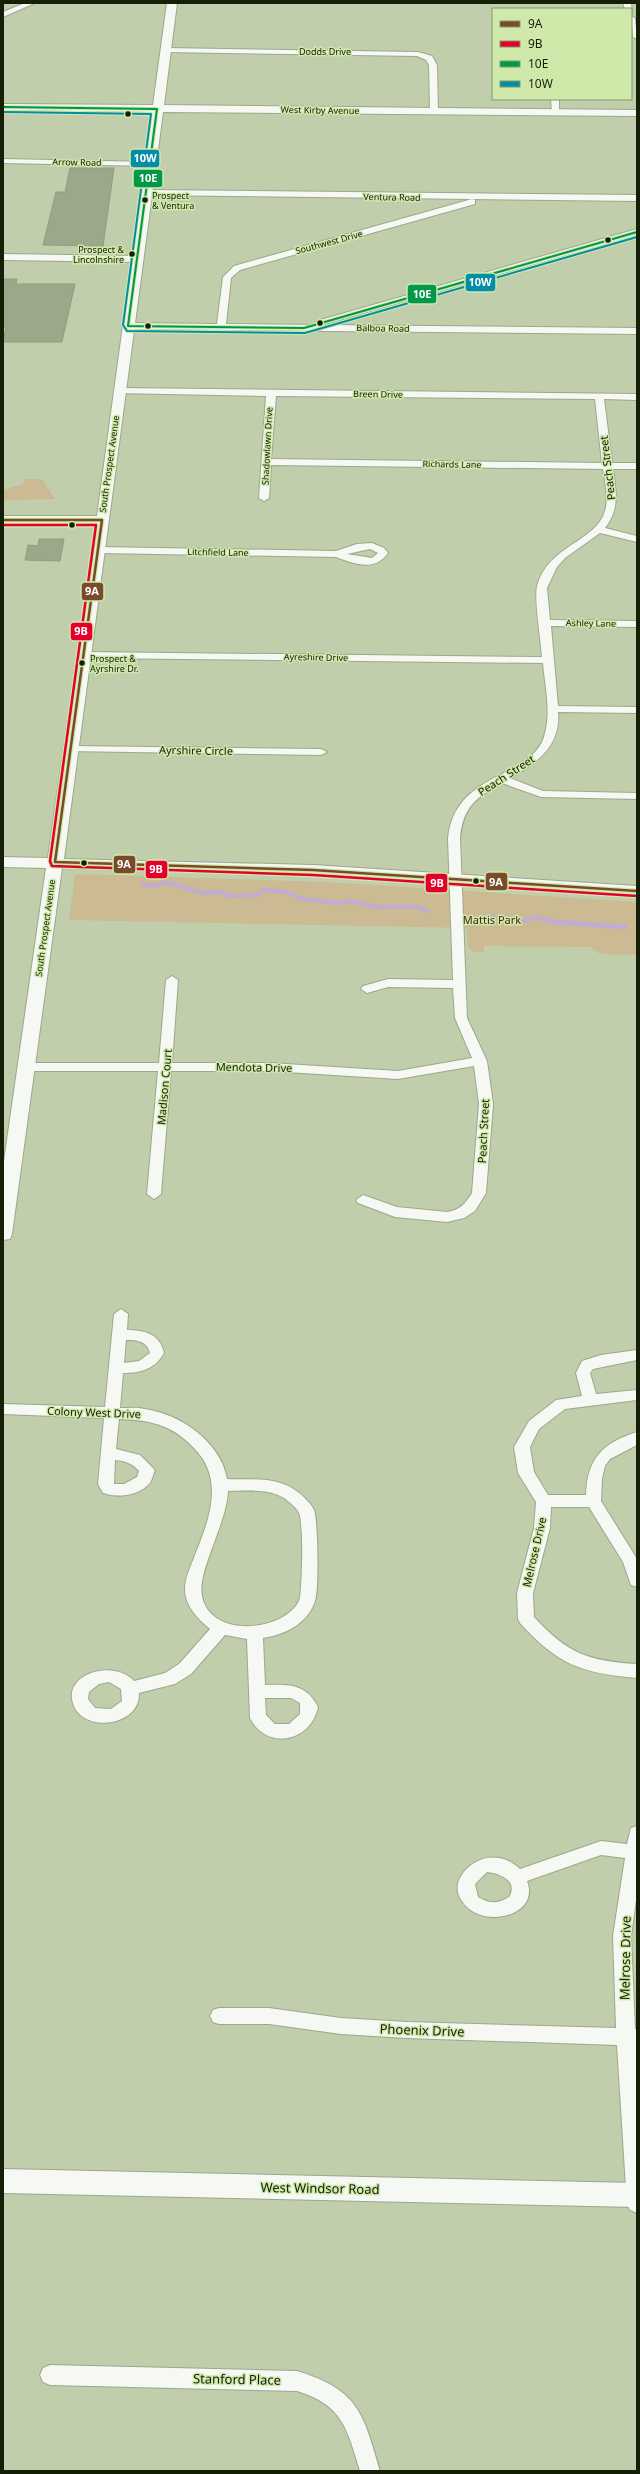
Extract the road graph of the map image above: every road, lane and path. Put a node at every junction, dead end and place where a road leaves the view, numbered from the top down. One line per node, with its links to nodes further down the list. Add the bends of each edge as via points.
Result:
1 (31, 3): 3 (street)
2 (172, 3): 6 (main road, South Prospect Avenue)
3 (3, 15)
4 (632, 24): 5 (street)
5 (634, 36)
6 (166, 50): 9 (main road, South Prospect Avenue); 10 (street, Dodds Drive, via 418,54 428,58 433,65)
7 (555, 100): 11 (street)
8 (3, 107): 9 (main road, West Kirby Avenue)
9 (157, 109): 10 (main road, West Kirby Avenue); 14 (main road, South Prospect Avenue)
10 (434, 111): 11 (main road, West Kirby Avenue)
11 (556, 113): 12 (main road, West Kirby Avenue)
12 (637, 113)
13 (3, 161): 14 (street, Arrow Road)
14 (150, 164): 15 (main road, South Prospect Avenue)
15 (146, 194): 16 (street, Ventura Road); 20 (main road, South Prospect Avenue)
16 (482, 198): 17 (street, Ventura Road); 22 (street, Southwest Drive, via 427,216 238,268 227,277)
17 (637, 198)
18 (637, 232): 23 (street)
19 (3, 257): 20 (street)
20 (137, 259): 21 (main road, South Prospect Avenue)
21 (128, 326): 22 (street, Balboa Road); 25 (main road, South Prospect Avenue)
22 (221, 326): 23 (street, Balboa Road)
23 (304, 328): 24 (street, Balboa Road)
24 (637, 331)
25 (119, 391): 26 (street, Breen Drive); 34 (main road, South Prospect Avenue)
26 (271, 393): 27 (street, Breen Drive); 29 (street, Shadowlawn Drive)
27 (599, 397): 28 (street, Breen Drive); 30 (street, Peach Street)
28 (637, 397)
29 (266, 462): 30 (street, Richards Lane); 32 (street, Shadowlawn Drive)
30 (607, 466): 31 (street, Richards Lane); 35 (street, Peach Street, via 612,507)
31 (637, 466)
32 (264, 498)
33 (3, 520): 34 (main road)
34 (102, 520): 37 (main road, South Prospect Avenue)
35 (600, 530): 36 (street); 39 (street, Peach Street, via 561,556 547,575 542,588)
36 (637, 539)
37 (98, 550): 38 (street, Litchfield Lane); 41 (main road, South Prospect Avenue)
38 (337, 554)
39 (545, 623): 40 (street, Ashley Lane); 42 (street, Peach Street)
40 (637, 624)
41 (84, 655): 42 (street, Ayreshire Drive); 45 (main road, South Prospect Avenue)
42 (547, 660): 43 (street, Peach Street)
43 (552, 709): 44 (street); 47 (street, Peach Street, via 554,726 547,744 534,759)
44 (637, 710)
45 (71, 748): 46 (street, Ayrshire Circle); 50 (main road, South Prospect Avenue)
46 (321, 752)
47 (503, 779): 48 (street, via 540,794); 51 (street, Peach Street, via 473,796 462,808 456,820)
48 (637, 796)
49 (3, 862): 50 (main road)
50 (55, 862): 51 (main road, via 267,868); 57 (main road, South Prospect Avenue)
51 (456, 878): 52 (main road); 54 (street, Peach Street)
52 (637, 891)
53 (172, 980): 58 (street, Madison Court)
54 (460, 984): 55 (street, via 388,983); 56 (street, Peach Street, via 461,1018)
55 (367, 989)
56 (480, 1061): 58 (street, Mendota Drive, via 398,1075 270,1067); 60 (street, Peach Street, via 486,1104 479,1193 476,1201 470,1208 447,1217 395,1212)
57 (26, 1066): 58 (street, Mendota Drive); 61 (main road, South Prospect Avenue)
58 (166, 1066): 59 (street, Madison Court)
59 (154, 1194)
60 (363, 1200)
61 (3, 1234)
62 (121, 1314): 63 (street)
63 (119, 1335): 65 (street); 65 (street, via 144,1336 151,1339 157,1353 140,1367)
64 (637, 1355): 67 (street, via 601,1360 587,1365 583,1373)
65 (116, 1368): 69 (street)
66 (637, 1395): 67 (street, Melrose Drive)
67 (590, 1400): 73 (street, Melrose Drive, via 561,1404 534,1425 522,1447 526,1473)
68 (3, 1410): 69 (street, Colony West Drive)
69 (112, 1411): 71 (street); 72 (street, Colony West Drive, via 162,1418 187,1431 210,1453)
70 (637, 1438): 74 (street, via 605,1455 598,1465 594,1479)
71 (108, 1454)
72 (222, 1485): 77 (street, Colony West Drive, via 216,1522 193,1587 196,1601 204,1616); 78 (street, Colony West Drive, via 278,1488 299,1502 308,1518 308,1590 304,1610 284,1626)
73 (544, 1501): 74 (street, Melrose Drive); 79 (street, Melrose Drive, via 542,1528 525,1593 526,1619 547,1642 566,1655 600,1668)
74 (594, 1501): 75 (street)
75 (633, 1559): 76 (street)
76 (637, 1582)
77 (221, 1628): 78 (street, Colony West Drive, via 239,1634); 80 (street, via 185,1669 169,1679)
78 (255, 1633): 81 (street)
79 (637, 1671)
80 (130, 1688)
81 (258, 1692)
82 (636, 1845): 83 (street, via 601,1848); 85 (street, Melrose Drive, via 622,1936)
83 (517, 1877)
84 (219, 2016): 85 (street, Phoenix Drive, via 269,2016 341,2026 378,2028)
85 (632, 2036): 87 (street)
86 (3, 2181): 87 (main road, West Windsor Road)
87 (637, 2195): 88 (street)
88 (637, 2204)
89 (50, 2375): 90 (street, Stanford Place, via 297,2381 316,2385 334,2394 344,2405 355,2423)
90 (370, 2471)

